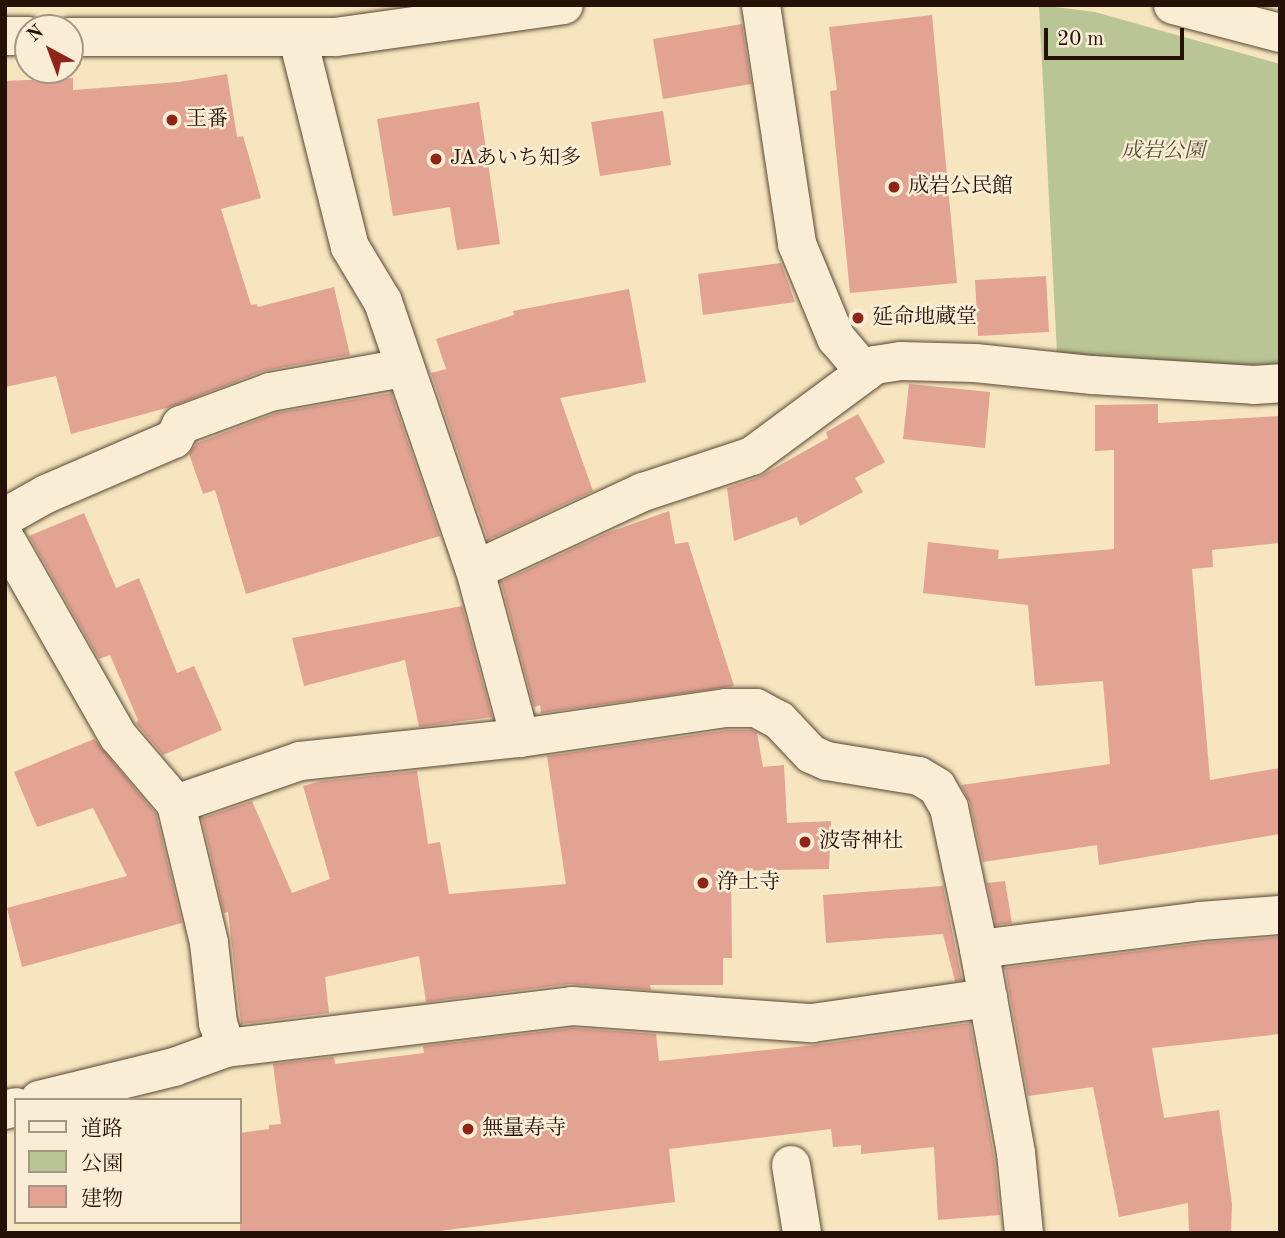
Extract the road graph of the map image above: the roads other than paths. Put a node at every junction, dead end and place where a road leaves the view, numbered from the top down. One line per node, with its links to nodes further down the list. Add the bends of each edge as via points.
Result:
1 (564, 5): 4 (street)
2 (761, 5): 9 (street, via 797,244 836,338)
3 (1173, 5): 5 (street)
4 (332, 21): 7 (street)
5 (1280, 33)
6 (84, 37): 7 (street)
7 (298, 39): 8 (street, via 350,247 383,302)
8 (404, 368): 11 (street, via 270,392 181,425 174,439 46,494); 13 (street)
9 (865, 372): 10 (street, via 875,365 901,361 1254,386); 13 (street, via 752,456 643,492)
10 (1280, 383)
11 (5, 517)
12 (5, 538): 15 (street, via 118,736)
13 (475, 570): 14 (street)
14 (520, 738): 15 (street, via 300,761); 17 (street, via 726,708 756,708 779,720 811,754 827,761 919,776 937,787 949,808)
15 (176, 804): 19 (street, via 209,943 218,1023)
16 (1280, 915): 17 (street)
17 (979, 948): 18 (street)
18 (988, 998): 19 (street, via 812,1023 572,1006); 23 (street, via 1016,1153)
19 (226, 1048): 20 (street, via 174,1067)
20 (47, 1098)
21 (791, 1166): 22 (street)
22 (802, 1233)
23 (1024, 1233)

